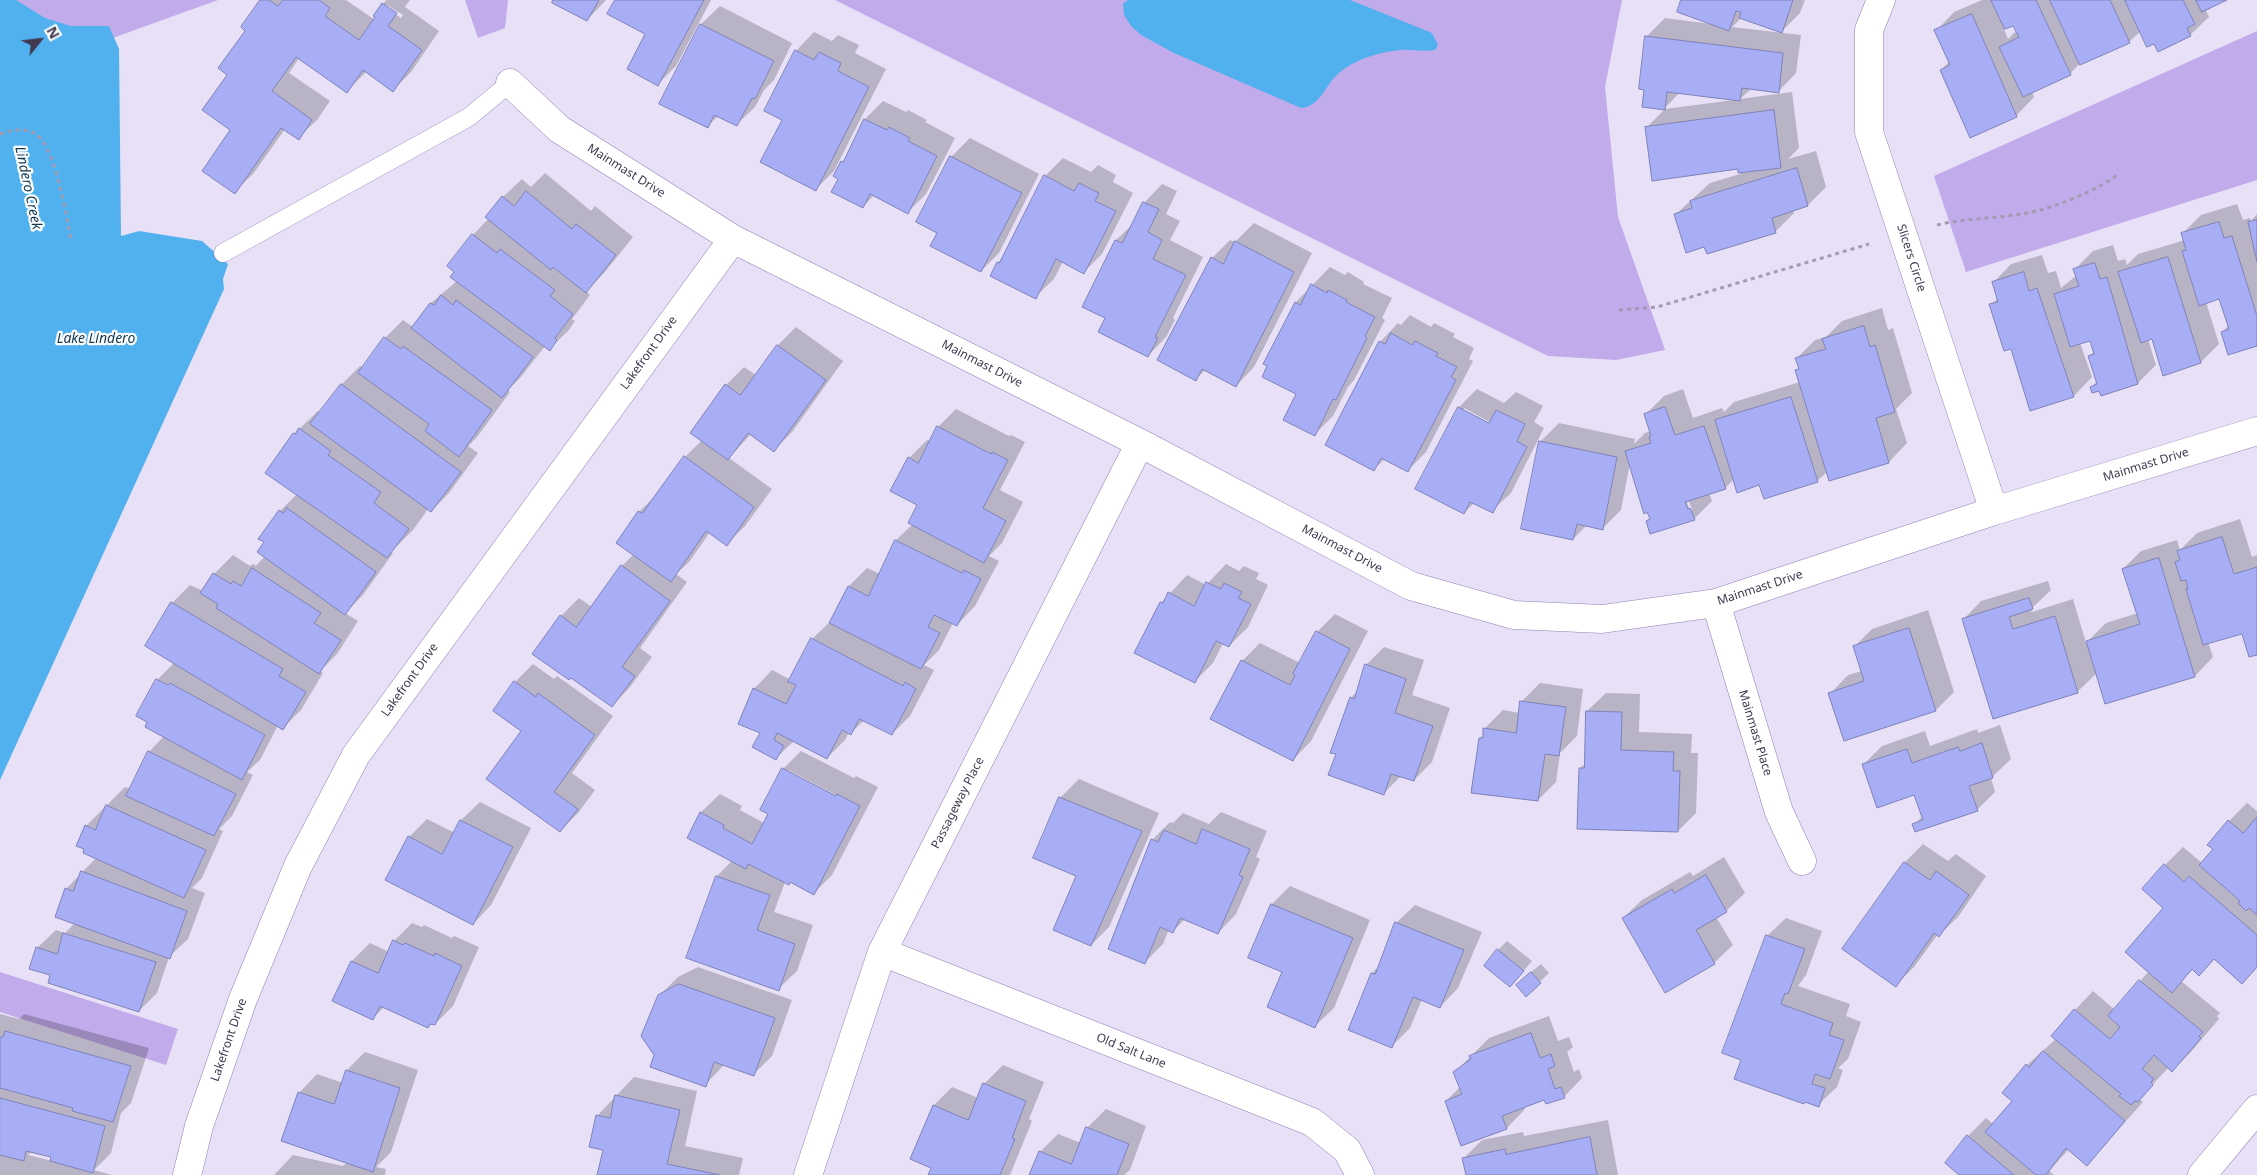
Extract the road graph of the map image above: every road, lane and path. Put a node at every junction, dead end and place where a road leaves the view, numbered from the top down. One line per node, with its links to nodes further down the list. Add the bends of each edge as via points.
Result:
1 (1881, 0): 9 (street, Slicers Circle, via 1869,30 1869,132)
2 (510, 83): 5 (street, Mainmast Drive, via 559,129); 6 (lane, via 469,117)
3 (0, 134): 4 (path, via 16,129 35,133 48,146)
4 (71, 239)
5 (733, 239): 8 (street, Mainmast Drive); 14 (street, Lakefront Drive, via 356,755 298,866 243,999 199,1126)
6 (224, 253)
7 (2257, 431): 9 (street, Mainmast Drive)
8 (1140, 443): 10 (street, Mainmast Drive, via 1411,586 1495,610 1514,615 1602,619); 12 (street, Passageway Place)
9 (1994, 511): 10 (street, Mainmast Drive)
10 (1716, 603): 11 (street, Mainmast Place, via 1779,812)
11 (1802, 860)
12 (882, 952): 15 (street, Passageway Place); 16 (street, Old Salt Lane, via 1312,1122 1347,1150)
13 (2257, 1110): 17 (street)
14 (187, 1175)
15 (808, 1175)
16 (1360, 1175)
17 (2202, 1175)

